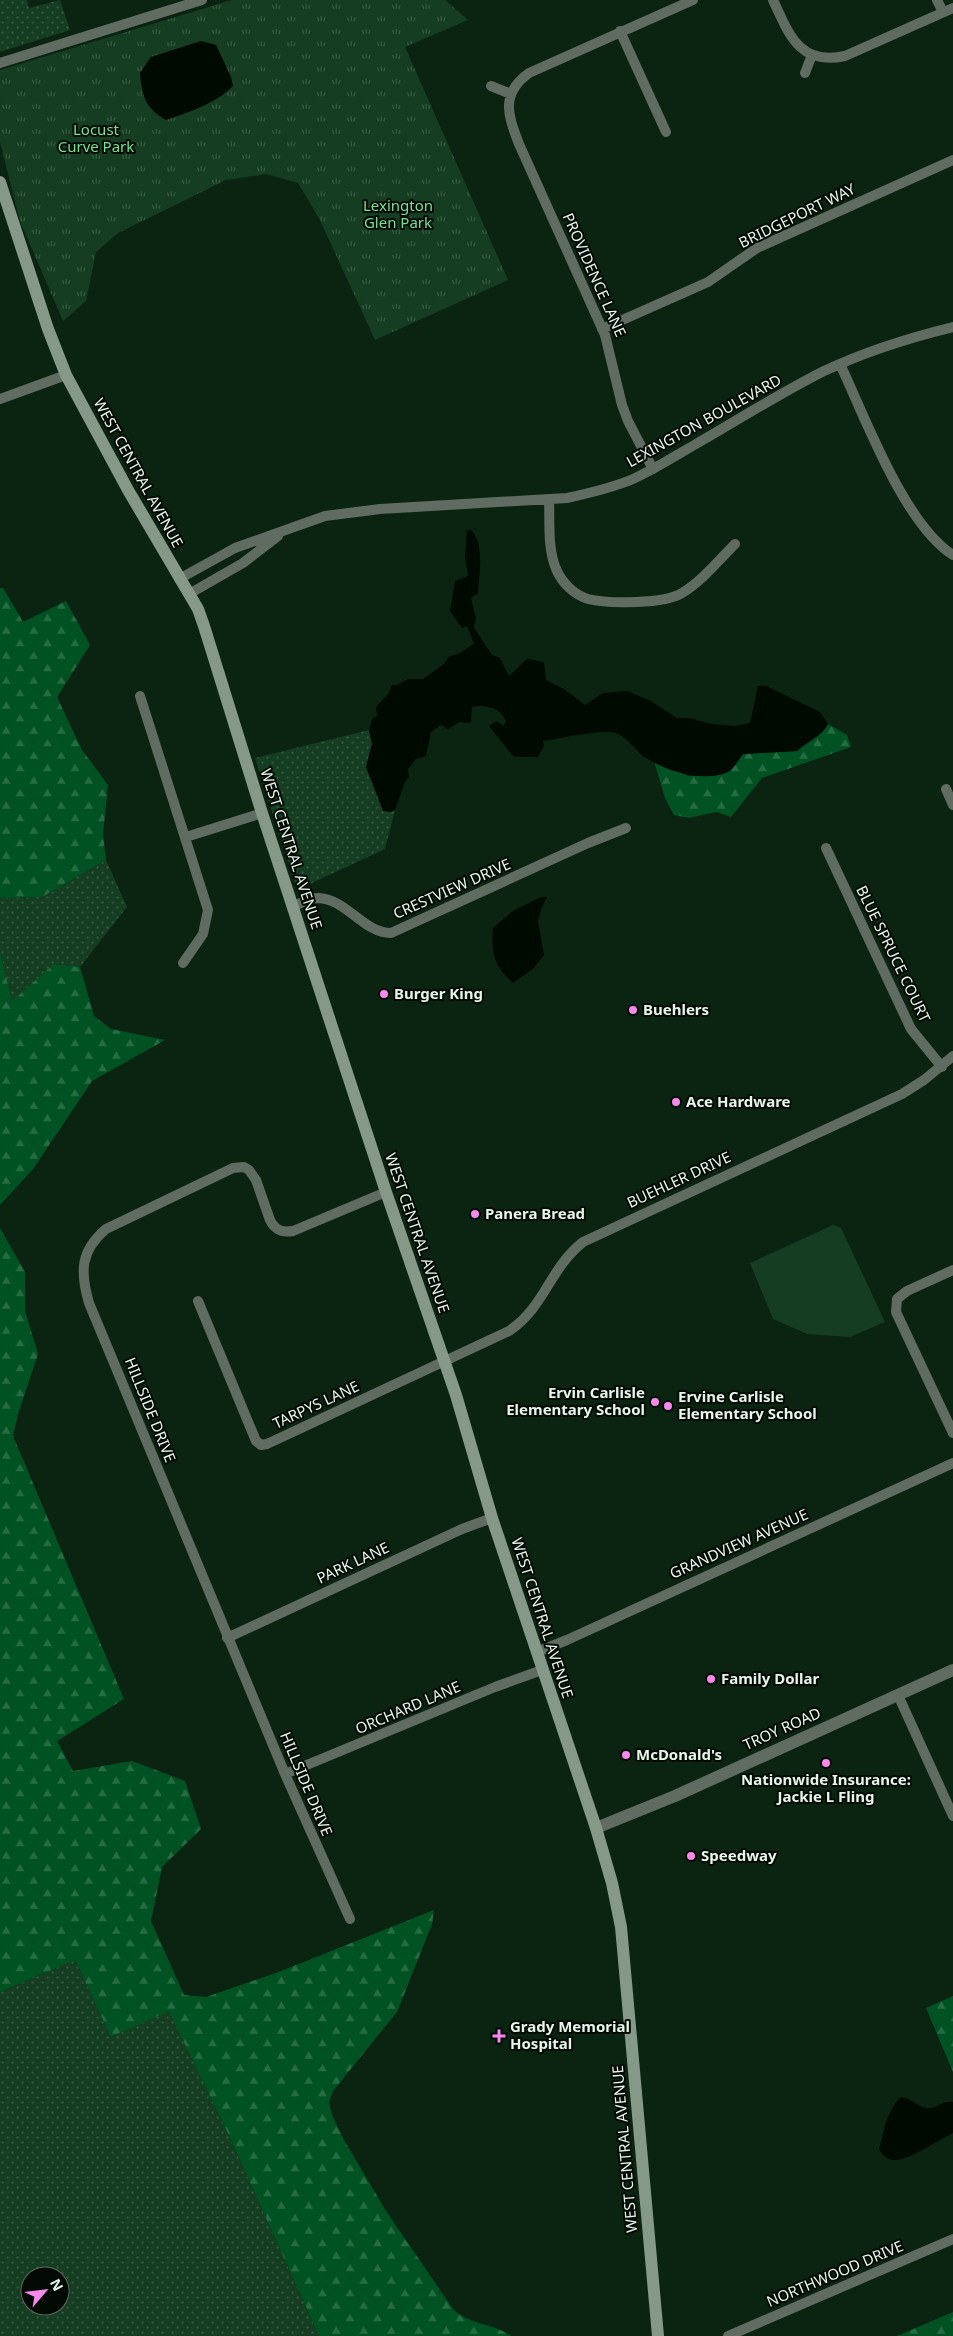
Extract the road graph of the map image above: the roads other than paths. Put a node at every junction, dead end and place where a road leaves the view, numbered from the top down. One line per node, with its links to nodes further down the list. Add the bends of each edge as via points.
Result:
1 (199, 0): 8 (street)
2 (693, 0): 6 (street)
3 (773, 0): 7 (street, via 793,40)
4 (938, 0): 5 (street)
5 (948, 10): 7 (street, via 844,56 833,59)
6 (620, 31): 11 (street, via 529,73 517,82); 12 (street)
7 (812, 55): 9 (street)
8 (0, 62)
9 (805, 73)
10 (491, 86): 11 (street)
11 (511, 94): 16 (street, PROVIDENCE LANE, via 510,122)
12 (666, 132)
13 (953, 160): 16 (street, BRIDGEPORT WAY, via 757,248 708,282)
14 (0, 182): 18 (main road, WEST CENTRAL AVENUE)
15 (953, 327): 17 (street, LEXINGTON BOULEVARD, via 902,340)
16 (602, 329): 20 (street, PROVIDENCE LANE, via 622,405)
17 (840, 364): 20 (street, LEXINGTON BOULEVARD); 24 (street, via 900,493 932,535)
18 (66, 375): 19 (street); 25 (main road, WEST CENTRAL AVENUE)
19 (0, 398)
20 (653, 469): 21 (street, LEXINGTON BOULEVARD, via 597,492)
21 (549, 499): 22 (street, LEXINGTON BOULEVARD, via 347,512); 23 (street, via 556,570 566,585 588,599 666,600 691,587)
22 (284, 531): 25 (street, LEXINGTON BOULEVARD, via 235,548); 26 (street, LEXINGTON BOULEVARD, via 243,563)
23 (735, 544)
24 (953, 555)
25 (179, 579): 26 (main road, WEST CENTRAL AVENUE)
26 (188, 594): 30 (main road, WEST CENTRAL AVENUE, via 198,608)
27 (140, 696): 32 (street)
28 (946, 789): 29 (street)
29 (953, 805)
30 (262, 813): 32 (street); 34 (main road, WEST CENTRAL AVENUE)
31 (626, 828): 34 (street, CRESTVIEW DRIVE, via 391,933 376,930 328,900 311,899)
32 (186, 837): 35 (street, via 208,910 203,934)
33 (826, 848): 37 (street, BLUE SPRUCE COURT, via 911,1029)
34 (292, 907): 38 (main road, WEST CENTRAL AVENUE)
35 (182, 963)
36 (953, 1056): 37 (street, BUEHLER DRIVE)
37 (942, 1067): 41 (street, BUEHLER DRIVE, via 902,1094 591,1237 561,1262 538,1305 519,1324)
38 (386, 1192): 41 (main road, WEST CENTRAL AVENUE); 45 (street, HILLSIDE DRIVE, via 293,1232 282,1232 270,1220 254,1176 244,1168 233,1168 106,1229 96,1238 85,1257 84,1286 89,1303)
39 (953, 1270): 42 (street, via 907,1291 897,1300 896,1312)
40 (198, 1301): 41 (street, TARPYS LANE, via 256,1441 261,1445)
41 (444, 1362): 44 (main road, WEST CENTRAL AVENUE)
42 (953, 1433)
43 (953, 1462): 46 (street, GRANDVIEW AVENUE)
44 (492, 1518): 45 (street, PARK LANE); 46 (main road, WEST CENTRAL AVENUE)
45 (227, 1638): 50 (street, HILLSIDE DRIVE)
46 (536, 1652): 47 (main road, WEST CENTRAL AVENUE)
47 (542, 1670): 50 (street, ORCHARD LANE); 52 (main road, WEST CENTRAL AVENUE)
48 (953, 1670): 49 (street, TROY ROAD)
49 (898, 1695): 51 (street); 52 (street, TROY ROAD, via 675,1796)
50 (285, 1774): 53 (street, HILLSIDE DRIVE)
51 (953, 1816)
52 (596, 1828): 55 (main road, WEST CENTRAL AVENUE, via 621,1928)
53 (350, 1919)
54 (953, 2239): 56 (street, NORTHWOOD DRIVE)
55 (658, 2336)
56 (728, 2336)

